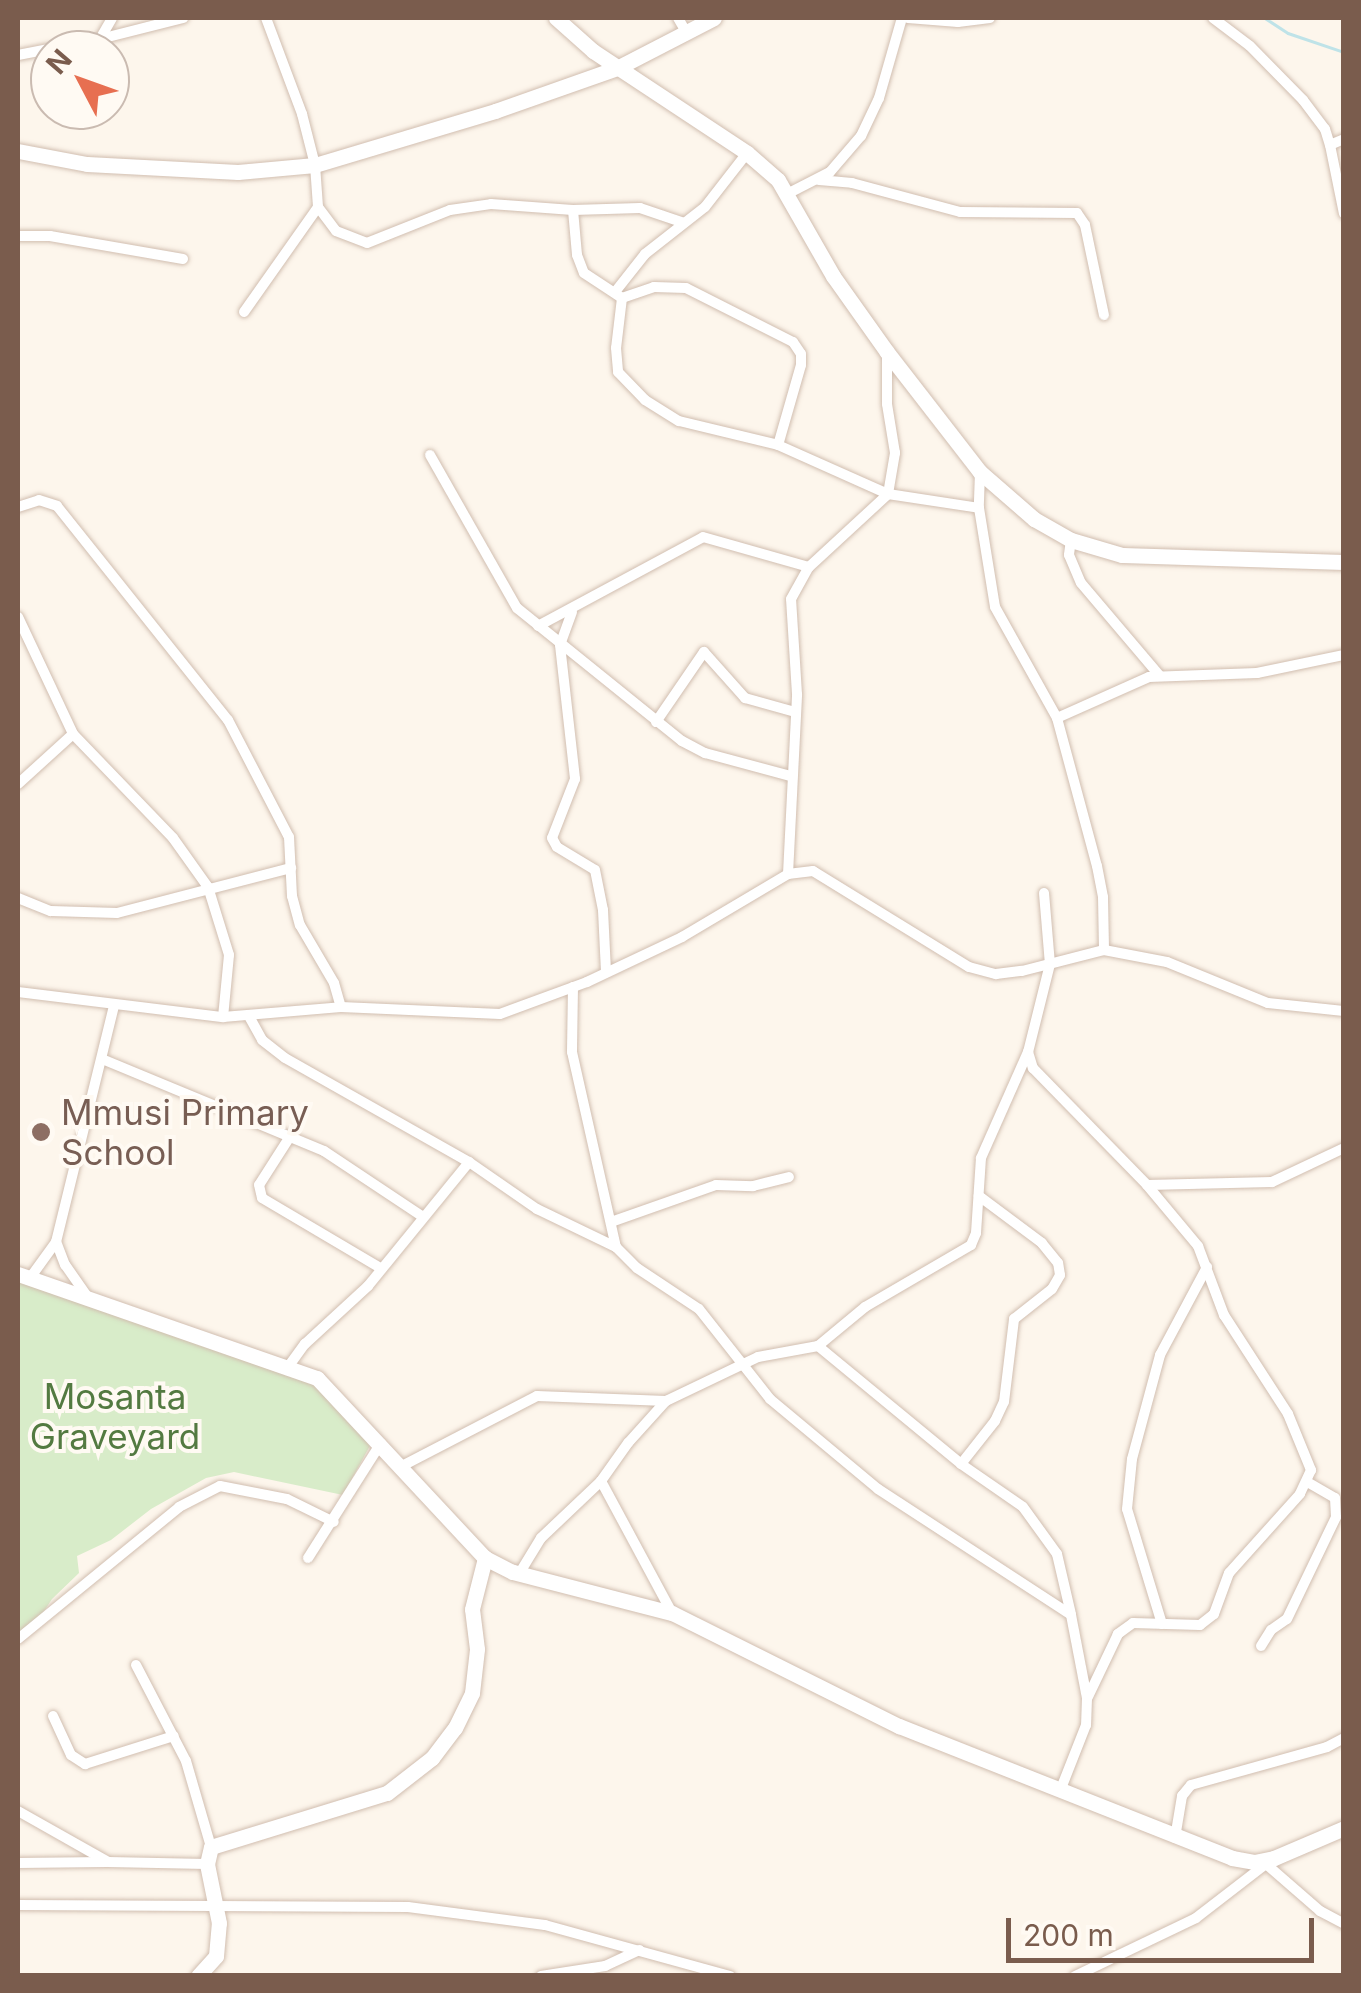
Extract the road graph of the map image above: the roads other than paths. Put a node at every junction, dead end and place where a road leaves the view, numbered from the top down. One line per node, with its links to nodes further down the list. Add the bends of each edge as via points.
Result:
1 (183, 18): 9 (street)
2 (266, 18): 15 (street)
3 (556, 18): 10 (street)
4 (714, 18): 8 (street)
5 (905, 18): 6 (street); 16 (street, via 872,114 840,162)
6 (990, 18)
7 (1213, 18): 12 (street, via 1303,100)
8 (682, 25): 10 (street)
9 (130, 31)
10 (618, 68): 14 (street); 15 (street)
11 (1344, 138): 12 (street)
12 (1330, 145): 20 (street)
13 (18, 151): 15 (street, via 87,164 238,172)
14 (747, 153): 17 (street); 21 (street)
15 (315, 164): 18 (street)
16 (819, 180): 17 (street); 26 (street, via 960,212 1077,213)
17 (789, 193): 27 (street, via 833,276)
18 (318, 207): 19 (street, via 336,231 367,243 472,205); 25 (street)
19 (573, 210): 21 (street, via 640,208); 24 (street, via 581,267)
20 (1344, 214)
21 (684, 223): 24 (street, via 645,254)
22 (18, 236): 23 (street)
23 (183, 259)
24 (619, 295): 28 (street, via 616,361 630,388 679,422); 28 (street, via 686,288 793,342 801,365)
25 (244, 312)
26 (1104, 314)
27 (887, 352): 30 (street); 31 (street, via 895,453)
28 (778, 445): 31 (street)
29 (430, 454): 39 (street, via 517,608)
30 (980, 472): 33 (street); 34 (street)
31 (888, 494): 33 (street); 36 (street)
32 (18, 507): 49 (street, via 39,500 57,506 201,682 277,808 289,837)
33 (979, 508): 44 (street, via 994,607)
34 (1070, 540): 35 (street, via 1147,558); 42 (street, via 1081,583)
35 (1344, 562)
36 (809, 567): 37 (street, via 703,537); 43 (street, via 790,608)
37 (572, 612): 39 (street); 40 (street)
38 (18, 616): 46 (street)
39 (538, 626): 40 (street)
40 (560, 645): 45 (street); 56 (street, via 575,780 552,838 594,870)
41 (1344, 655): 42 (street, via 1257,674)
42 (1160, 676): 44 (street, via 1117,688)
43 (796, 712): 45 (street, via 745,698 704,652); 47 (street)
44 (1057, 718): 54 (street, via 1098,866)
45 (656, 722): 47 (street, via 705,754)
46 (74, 734): 48 (street); 51 (street, via 173,838)
47 (790, 776): 50 (street)
48 (18, 784)
49 (291, 868): 51 (street); 60 (street, via 300,925)
50 (788, 874): 55 (street, via 813,870 831,878 969,967 996,974); 56 (street)
51 (208, 887): 53 (street, via 117,913 51,911); 62 (street, via 229,955)
52 (1044, 893): 55 (street)
53 (18, 898)
54 (1104, 950): 55 (street); 61 (street, via 1168,962 1268,1003)
55 (1050, 964): 64 (street)
56 (606, 972): 57 (street)
57 (573, 987): 60 (street, via 500,1014); 73 (street, via 572,1052)
58 (18, 992): 59 (street)
59 (114, 1006): 62 (street); 65 (street)
60 (341, 1008): 63 (street)
61 (1344, 1010)
62 (223, 1017): 63 (street)
63 (250, 1018): 68 (street, via 262,1040 285,1058)
64 (1028, 1052): 70 (street, via 1050,1090); 71 (street, via 980,1158)
65 (102, 1058): 66 (street); 74 (street)
66 (291, 1136): 72 (street); 77 (street, via 259,1186 262,1198)
67 (1344, 1148): 70 (street, via 1272,1182)
68 (469, 1162): 72 (street); 75 (street, via 537,1209)
69 (788, 1177): 73 (street, via 753,1186 716,1185)
70 (1147, 1185): 76 (street, via 1198,1246)
71 (979, 1196): 80 (street, via 971,1245 865,1306); 85 (street, via 1042,1242 1060,1275 1014,1318 1004,1402)
72 (422, 1216): 77 (street)
73 (611, 1222): 75 (street)
74 (56, 1242): 78 (street); 79 (street)
75 (616, 1247): 81 (street, via 699,1309)
76 (1206, 1267): 88 (street, via 1224,1315 1288,1414 1310,1470); 95 (street, via 1160,1354 1132,1460 1127,1508)
77 (382, 1269): 82 (street)
78 (24, 1276): 79 (street)
79 (86, 1296): 82 (street)
80 (818, 1346): 81 (street); 85 (street)
81 (740, 1366): 83 (street); 94 (street, via 878,1488)
82 (288, 1367): 84 (street, via 317,1378)
83 (666, 1401): 86 (street, via 537,1396); 87 (street)
84 (381, 1443): 86 (street); 89 (street)
85 (961, 1464): 94 (street, via 1023,1507 1047,1536 1064,1573)
86 (402, 1466): 91 (street)
87 (601, 1482): 92 (street, via 541,1538); 93 (street)
88 (1308, 1482): 95 (street, via 1230,1573 1214,1614 1200,1625); 97 (street, via 1335,1498 1336,1517 1287,1619)
89 (334, 1522): 90 (street); 96 (street, via 287,1499 220,1486 179,1506)
90 (308, 1558)
91 (485, 1558): 92 (street); 107 (street, via 472,1609 472,1693 432,1758 387,1794)
92 (519, 1574): 93 (street)
93 (672, 1613): 103 (street, via 899,1726)
94 (1071, 1616): 99 (street)
95 (1162, 1624): 99 (street, via 1146,1620 1118,1634)
96 (18, 1639)
97 (1260, 1646)
98 (136, 1665): 101 (street)
99 (1088, 1698): 103 (street, via 1078,1753)
100 (52, 1716): 101 (street, via 71,1755 85,1764)
101 (174, 1736): 107 (street, via 190,1771)
102 (1344, 1738): 106 (street, via 1191,1785 1182,1796)
103 (1060, 1791): 106 (street)
104 (18, 1811): 110 (street)
105 (1344, 1828): 108 (street)
106 (1175, 1838): 108 (street, via 1232,1858)
107 (209, 1856): 110 (street); 111 (street)
108 (1270, 1861): 113 (street, via 1320,1911); 118 (street, via 1196,1918)
109 (18, 1862): 110 (street)
110 (108, 1862)
111 (217, 1905): 112 (street); 114 (street, via 408,1906 545,1925); 115 (street, via 216,1956)
112 (18, 1906)
113 (1344, 1924)
114 (640, 1950): 116 (street, via 605,1966); 117 (street)
115 (205, 1974)
116 (542, 1976)
117 (730, 1976)
118 (1074, 1976)

